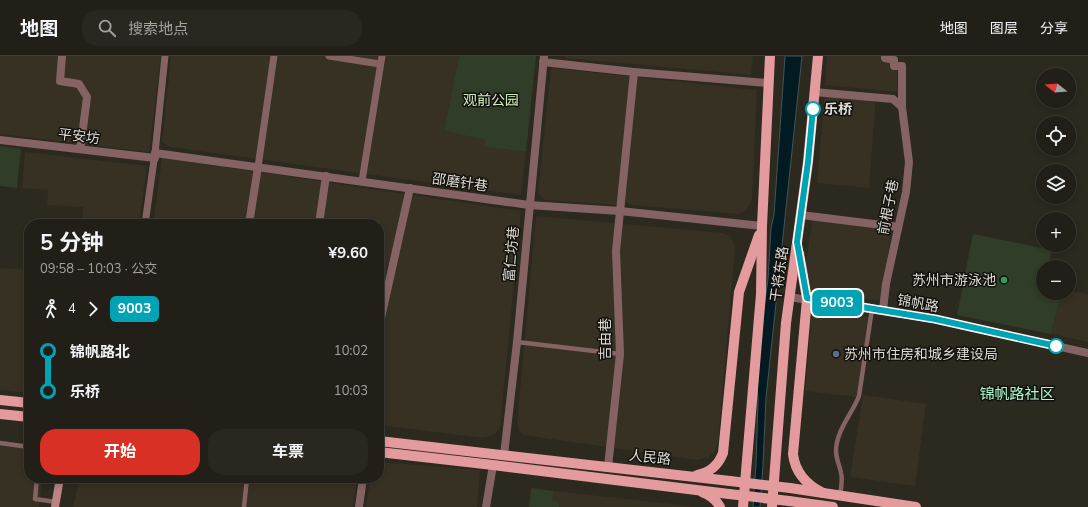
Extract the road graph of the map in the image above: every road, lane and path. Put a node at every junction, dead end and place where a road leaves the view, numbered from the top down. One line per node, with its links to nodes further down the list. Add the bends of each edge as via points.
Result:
1 (62, 56): 16 (street, via 60,81 79,84 87,97)
2 (165, 56): 17 (street)
3 (274, 56): 18 (street)
4 (329, 56): 10 (street)
5 (382, 56): 10 (street)
6 (770, 56): 12 (main road, 干将东路)
7 (818, 56): 13 (main road, 干将东路)
8 (885, 56): 14 (street, 前根子巷, via 894,60 894,66 902,66)
9 (543, 59): 11 (street); 22 (street, 富仁坊巷)
10 (380, 64): 20 (street)
11 (634, 72): 12 (street); 23 (street, 吉由巷)
12 (768, 83): 28 (main road, 干将东路)
13 (814, 92): 14 (street, via 893,99); 24 (main road, 干将东路)
14 (902, 107): 29 (street, 前根子巷, via 909,162 906,192)
15 (0, 140): 16 (street, 平安坊)
16 (79, 149): 17 (street, 平安坊)
17 (155, 155): 18 (street, 邵磨针巷); 25 (street)
18 (258, 167): 19 (street, 邵磨针巷); 26 (street)
19 (326, 176): 20 (street, 邵磨针巷); 27 (street)
20 (362, 181): 21 (street, 邵磨针巷)
21 (410, 188): 22 (street, 邵磨针巷); 33 (street)
22 (529, 205): 23 (street, 邵磨针巷); 36 (street, 富仁坊巷)
23 (620, 211): 28 (street, 邵磨针巷); 38 (street, 吉由巷, via 616,251)
24 (801, 214): 29 (street); 30 (main road, 干将东路)
25 (146, 219)
26 (250, 219)
27 (320, 219)
28 (762, 226): 50 (main road, via 739,292 723,453 711,470); 64 (main road, 干将东路, via 761,294)
29 (898, 227): 35 (street, 前根子巷)
30 (797, 242): 31 (main road, 干将东路); 32 (main road)
31 (789, 297): 32 (street, 锦帆路); 65 (main road, 干将东路)
32 (807, 298): 34 (street, 锦帆路); 56 (main road, via 793,454 795,466 805,480)
33 (384, 305)
34 (872, 309): 35 (street, 锦帆路); 57 (lane, via 859,396 837,442 836,452 842,479)
35 (883, 310): 37 (street, 锦帆路, via 971,326)
36 (517, 342): 38 (lane); 47 (street, 富仁坊巷)
37 (1088, 353)
38 (620, 354): 49 (street, 吉由巷)
39 (0, 400): 40 (main road)
40 (24, 403)
41 (0, 414): 42 (main road)
42 (24, 416)
43 (384, 442): 47 (main road, 人民路)
44 (0, 443): 45 (lane)
45 (24, 446)
46 (384, 453): 48 (main road, 人民路)
47 (504, 455): 49 (main road, 人民路)
48 (493, 465): 55 (main road, 人民路); 62 (street)
49 (608, 467): 50 (main road, 人民路)
50 (693, 476): 56 (main road, 人民路, bridge)
51 (37, 483): 58 (lane, via 35,499)
52 (59, 483): 58 (main road)
53 (246, 483): 60 (lane)
54 (362, 483): 61 (street)
55 (696, 490): 59 (main road, 人民路, bridge); 63 (main road, via 712,498)
56 (823, 493): 57 (main road, 人民路)
57 (840, 495): 68 (main road, 人民路)
58 (56, 505)
59 (819, 505): 66 (main road); 67 (main road, 人民路)
60 (244, 507)
61 (359, 507)
62 (486, 507)
63 (720, 507)
64 (743, 507)
65 (772, 507)
66 (808, 507)
67 (833, 507)
68 (916, 507)

